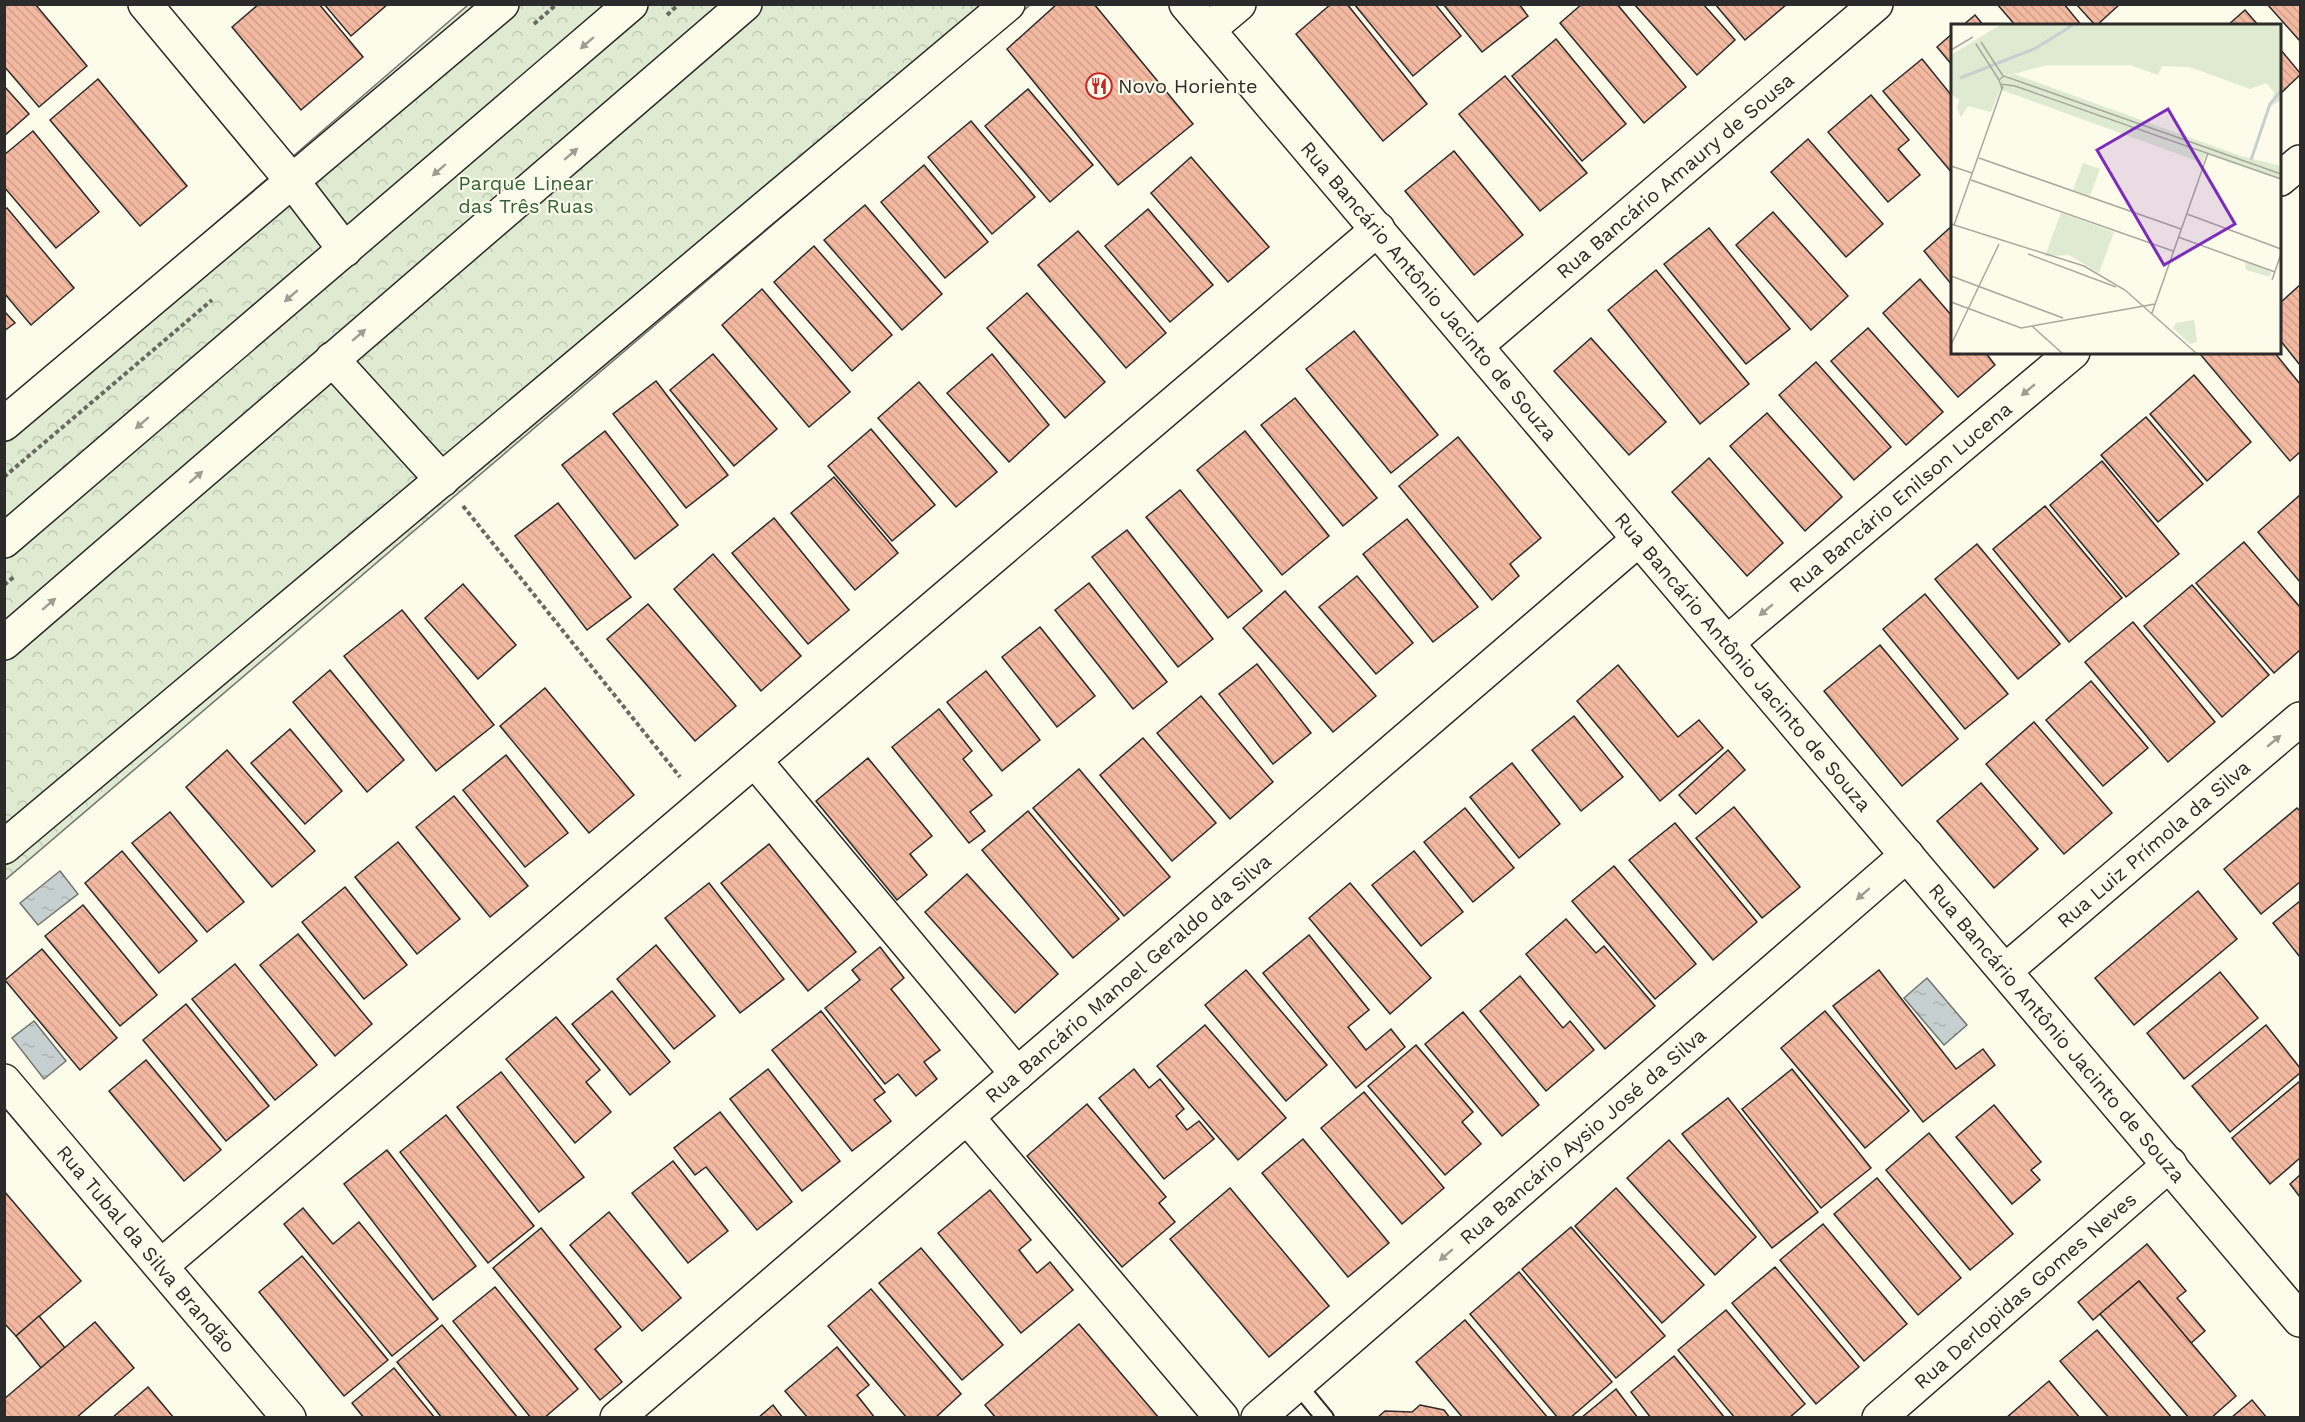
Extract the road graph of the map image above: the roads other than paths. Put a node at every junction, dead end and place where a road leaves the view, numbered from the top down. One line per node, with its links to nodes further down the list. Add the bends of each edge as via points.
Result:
1 (145, 4): 12 (street)
2 (502, 4): 12 (street)
3 (631, 4): 14 (street, one-way to 14)
4 (745, 4): 17 (street, one-way to 4)
5 (1008, 4): 19 (street)
6 (1186, 4): 9 (street, Rua Bancário Antônio Jacinto de Souza)
7 (1239, 4): 9 (street)
8 (1876, 4): 15 (street, Rua Bancário Amaury de Sousa)
9 (1208, 30): 13 (street, Rua Bancário Antônio Jacinto de Souza)
10 (2301, 162): 11 (street)
11 (2281, 178)
12 (293, 182): 14 (street); 18 (street)
13 (1378, 229): 15 (street, Rua Bancário Antônio Jacinto de Souza); 25 (street)
14 (345, 250): 21 (street, one-way to 21)
15 (1476, 346): 20 (street, Rua Bancário Antônio Jacinto de Souza)
16 (2071, 354): 22 (street, Rua Bancário Enilson Lucena, one-way to 22)
17 (332, 358): 19 (street); 23 (street, one-way to 17)
18 (4, 424)
19 (442, 480): 26 (street)
20 (1639, 539): 22 (street, Rua Bancário Antônio Jacinto de Souza); 29 (street, Rua Bancário Manoel Geraldo da Silva)
21 (4, 541)
22 (1728, 642): 27 (street, Rua Bancário Antônio Jacinto de Souza)
23 (4, 643)
24 (2301, 719): 28 (street, Rua Luiz Prímola da Silva, one-way to 24)
25 (755, 761): 29 (street); 33 (street)
26 (4, 847)
27 (1907, 855): 28 (street, Rua Bancário Antônio Jacinto de Souza); 35 (street, Rua Bancário Aysio José da Silva, one-way to 35)
28 (2006, 970): 32 (street, Rua Bancário Antônio Jacinto de Souza)
29 (1017, 1074): 31 (street, Rua Bancário Manoel Geraldo da Silva)
30 (4, 1081): 33 (street, Rua Tubal da Silva Brandão)
31 (966, 1117): 37 (street, Rua Bancário Manoel Geraldo da Silva); 38 (street)
32 (2170, 1164): 34 (street, Rua Bancário Antônio Jacinto de Souza); 41 (street, Rua Derlopidas Gomes Neves)
33 (161, 1266): 36 (street, Rua Tubal da Silva Brandão)
34 (2301, 1320)
35 (1297, 1384): 39 (street, Rua Bancário Aysio José da Silva); 40 (lane)
36 (289, 1418)
37 (617, 1418)
38 (1222, 1418)
39 (1258, 1418)
40 (1325, 1418)
41 (1879, 1418)

